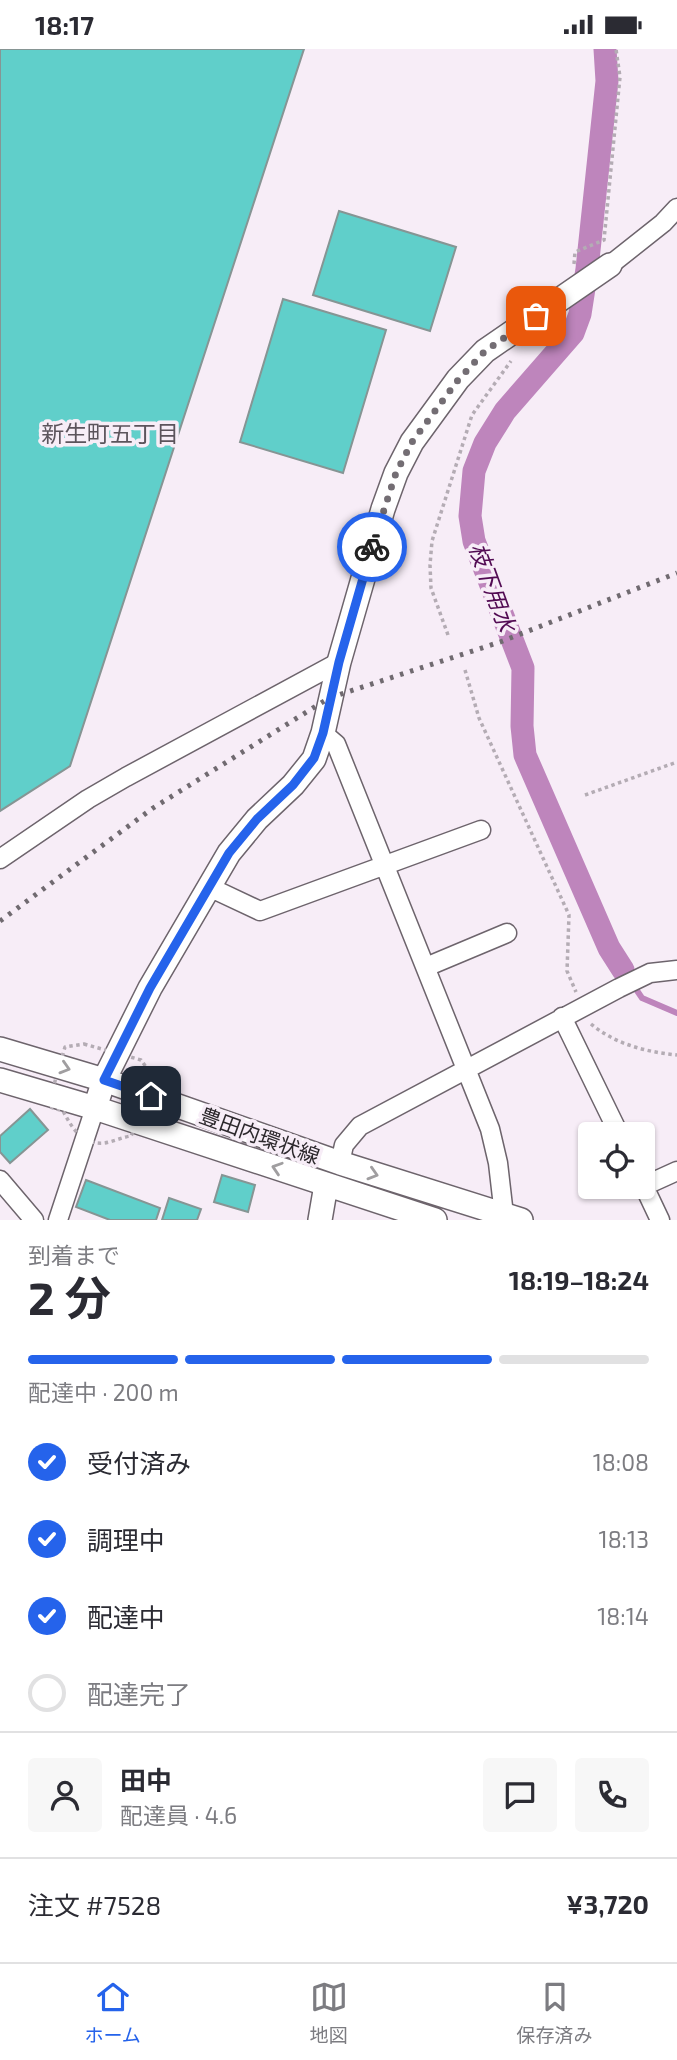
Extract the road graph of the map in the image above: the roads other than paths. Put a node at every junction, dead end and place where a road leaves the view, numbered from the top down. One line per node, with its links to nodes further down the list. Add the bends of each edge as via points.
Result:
1 (677, 208): 2 (street)
2 (605, 269): 3 (street, via 485,351 412,442 383,509)
3 (339, 662): 4 (street); 6 (street, via 88,799)
4 (323, 733): 7 (street, via 335,744); 8 (street, via 314,758 229,853)
5 (481, 830): 7 (street)
6 (0, 859)
7 (385, 865): 8 (street, via 260,911); 10 (street)
8 (209, 887): 16 (street, via 150,988)
9 (507, 933): 10 (street)
10 (426, 967): 14 (street)
11 (677, 971): 12 (street, via 650,973)
12 (562, 1017): 14 (street); 18 (street)
13 (0, 1049): 16 (street, 豊田内環状線, one-way to 16)
14 (466, 1067): 19 (street, via 360,1126 344,1145); 25 (street, via 491,1129)
15 (0, 1080): 17 (street, 豊田内環状線)
16 (104, 1080): 17 (street); 19 (street, 豊田内環状線)
17 (95, 1108): 23 (street, 豊田内環状線, one-way to 17); 27 (street)
18 (613, 1122)
19 (340, 1163): 25 (street, 豊田内環状線, one-way to 25)
20 (677, 1171): 21 (street)
21 (655, 1179)
22 (0, 1180): 26 (street)
23 (326, 1185): 28 (street); 29 (street, 豊田内環状線)
24 (650, 1199): 30 (street)
25 (512, 1217)
26 (34, 1220)
27 (58, 1220)
28 (320, 1220)
29 (435, 1220)
30 (660, 1220)

